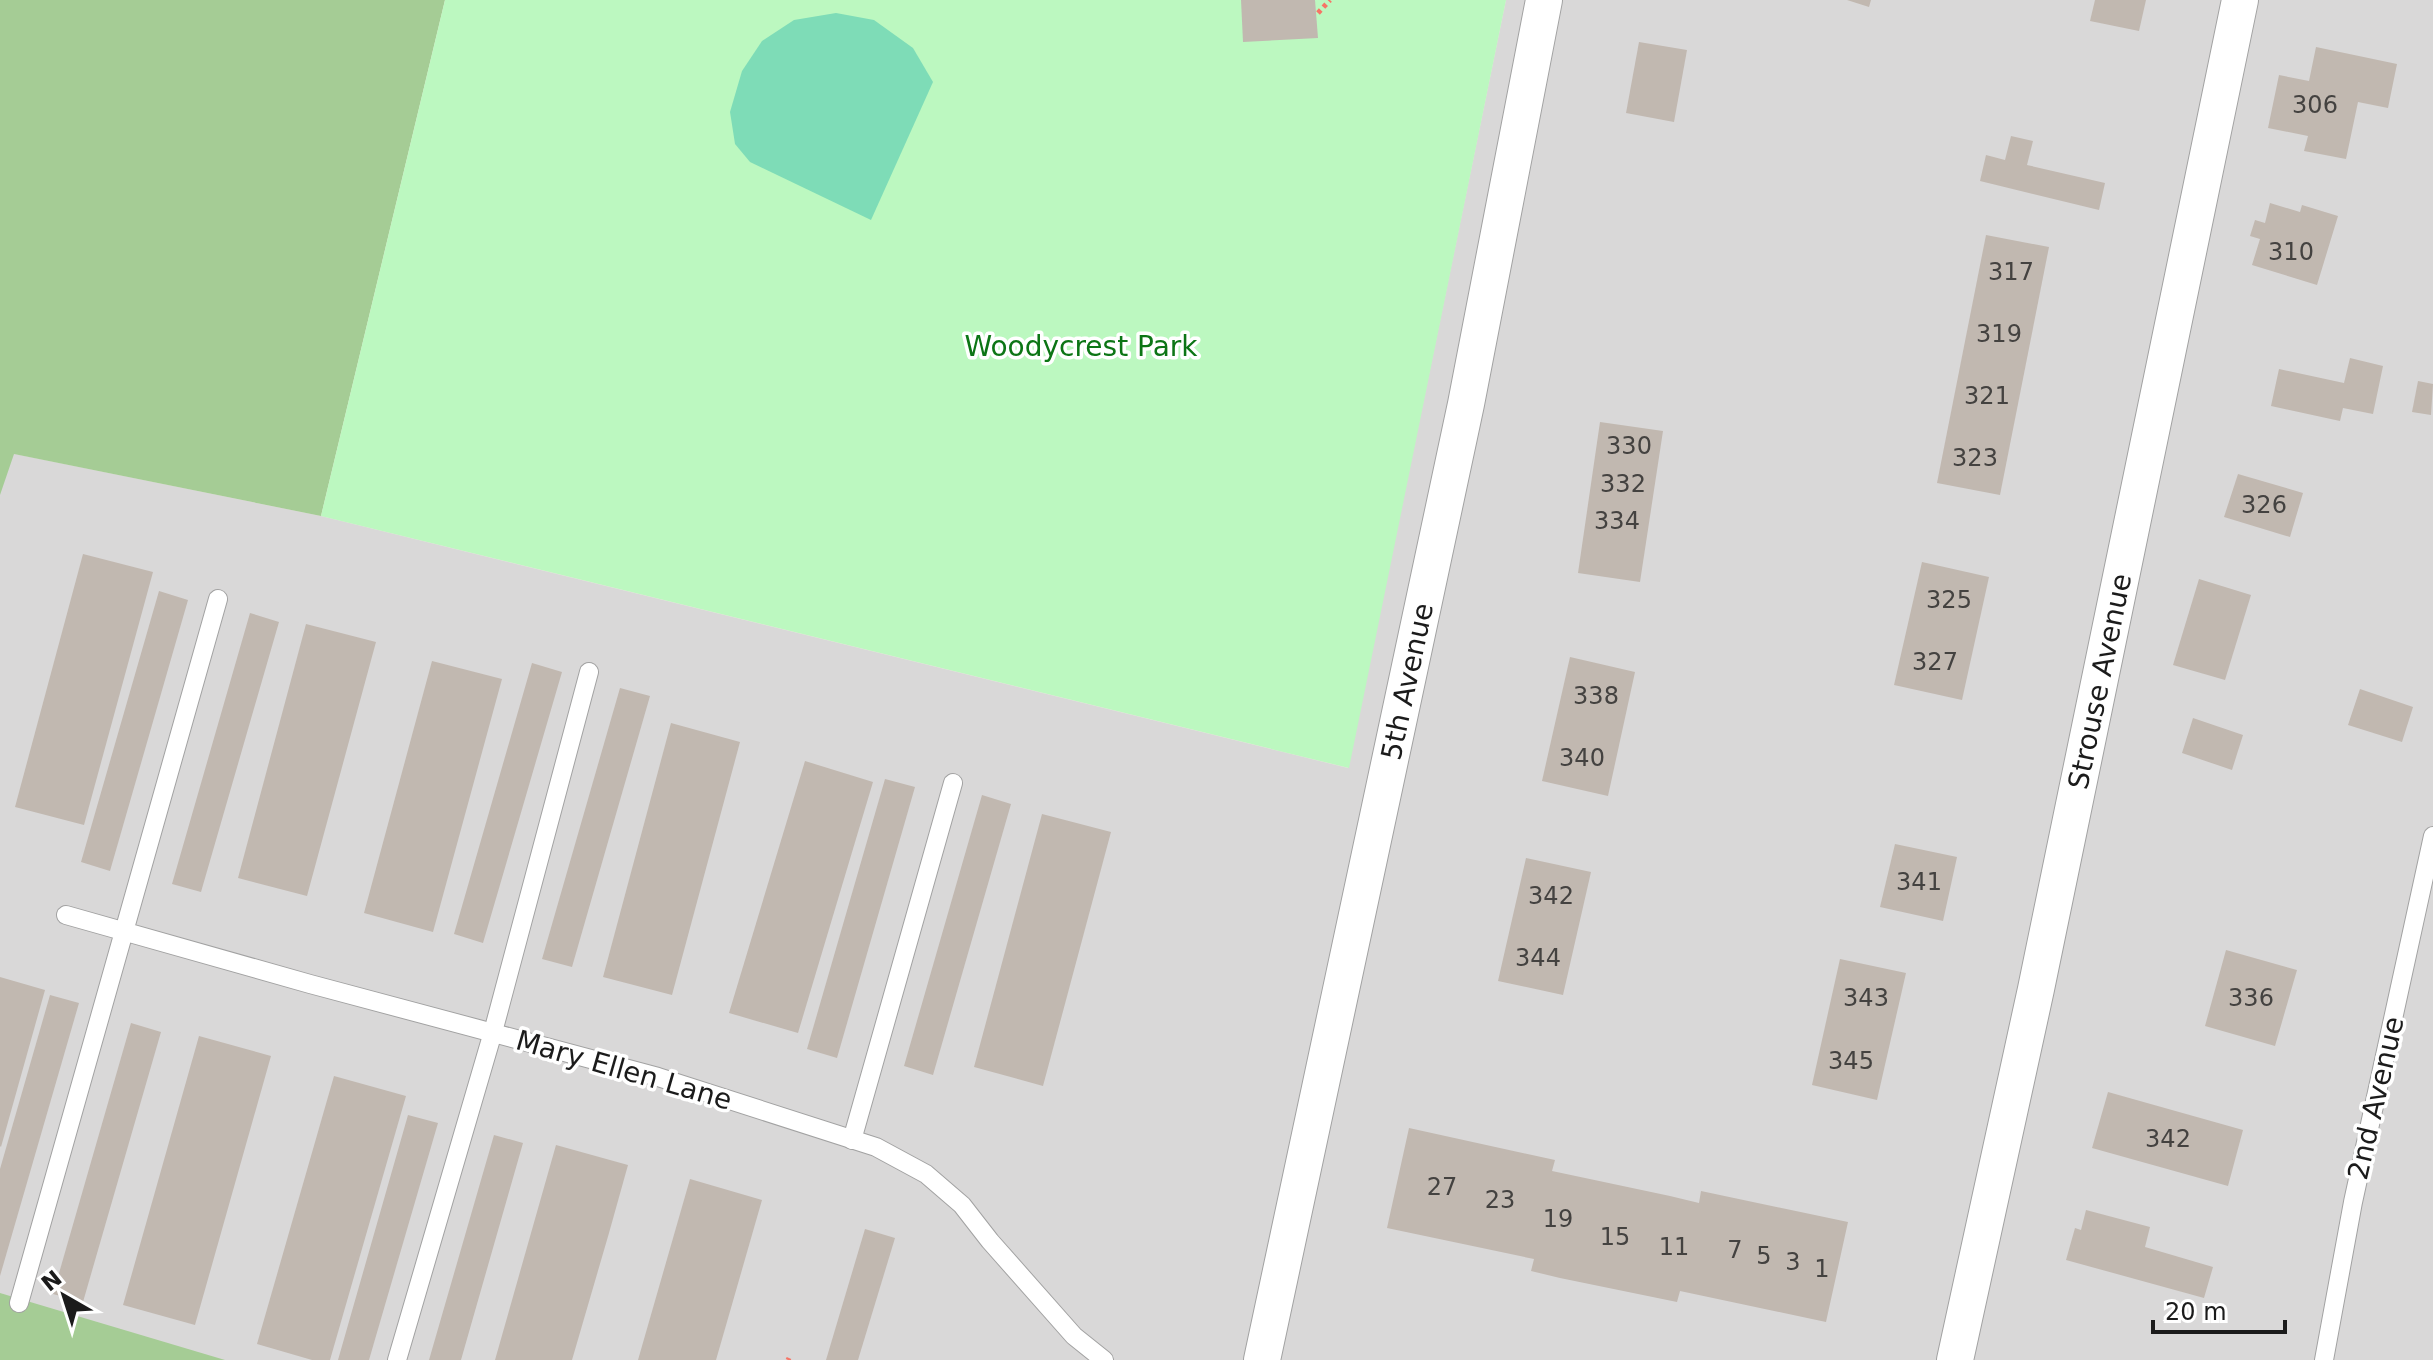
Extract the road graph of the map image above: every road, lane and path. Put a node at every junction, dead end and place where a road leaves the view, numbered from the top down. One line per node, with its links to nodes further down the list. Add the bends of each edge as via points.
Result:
1 (1330, 0): 4 (path)
2 (1544, 0): 16 (street, 5th Avenue, via 1466,404)
3 (2240, 0): 17 (street, Strouse Avenue)
4 (1318, 13)
5 (218, 599): 10 (lane)
6 (589, 672): 11 (lane)
7 (953, 783): 12 (lane)
8 (2433, 836): 18 (lane, 2nd Avenue)
9 (66, 915): 10 (lane, Mary Ellen Lane)
10 (124, 930): 11 (lane, Mary Ellen Lane); 13 (lane)
11 (493, 1032): 12 (lane, Mary Ellen Lane, via 658,1077); 14 (lane)
12 (852, 1140): 15 (lane, Mary Ellen Lane, via 926,1174 962,1205 1074,1336)
13 (19, 1303)
14 (397, 1360)
15 (1104, 1360)
16 (1262, 1360)
17 (1955, 1360)
18 (2324, 1360)

